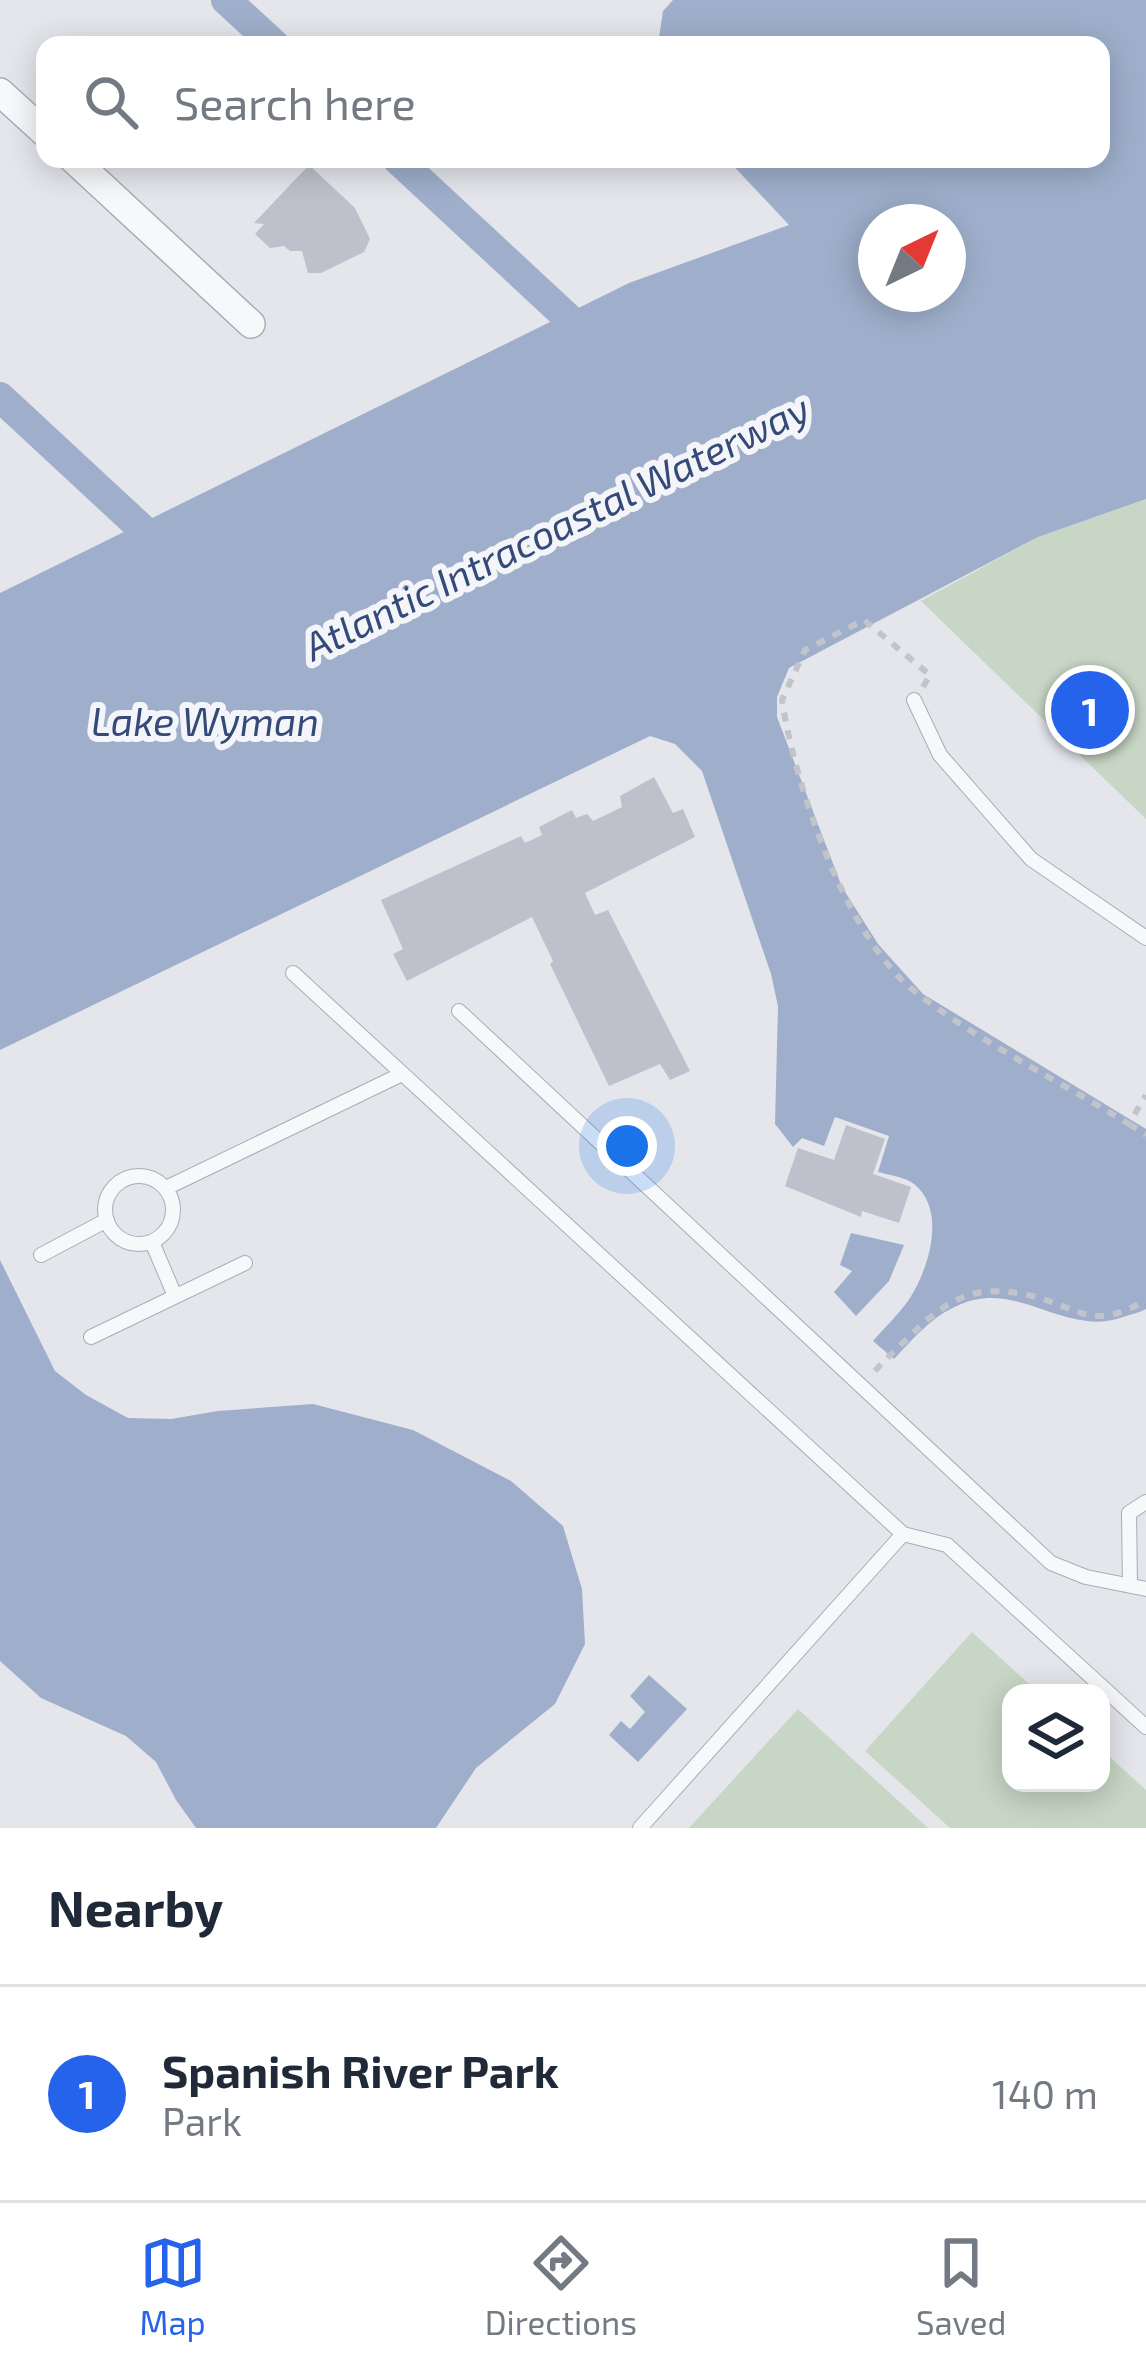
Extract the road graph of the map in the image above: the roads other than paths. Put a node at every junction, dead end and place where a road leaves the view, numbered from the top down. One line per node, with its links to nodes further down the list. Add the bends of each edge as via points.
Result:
1 (0, 92): 2 (street)
2 (36, 125)
3 (83, 168): 4 (street)
4 (251, 325)
5 (914, 700): 6 (lane, via 940,754 1031,859)
6 (1146, 938)
7 (293, 973): 9 (lane)
8 (459, 1011): 19 (lane, via 1051,1563)
9 (402, 1074): 10 (lane); 18 (lane)
10 (166, 1188): 11 (lane, via 143,1175 122,1180 108,1196); 12 (lane, via 173,1216)
11 (107, 1220): 12 (lane, via 128,1242); 13 (lane)
12 (152, 1242): 15 (lane)
13 (40, 1255)
14 (245, 1263): 15 (lane)
15 (176, 1296): 16 (lane)
16 (92, 1337)
17 (1146, 1502): 19 (lane, via 1129,1513)
18 (903, 1534): 20 (lane, via 947,1545); 21 (lane)
19 (1138, 1587)
20 (1146, 1727)
21 (640, 1828)

